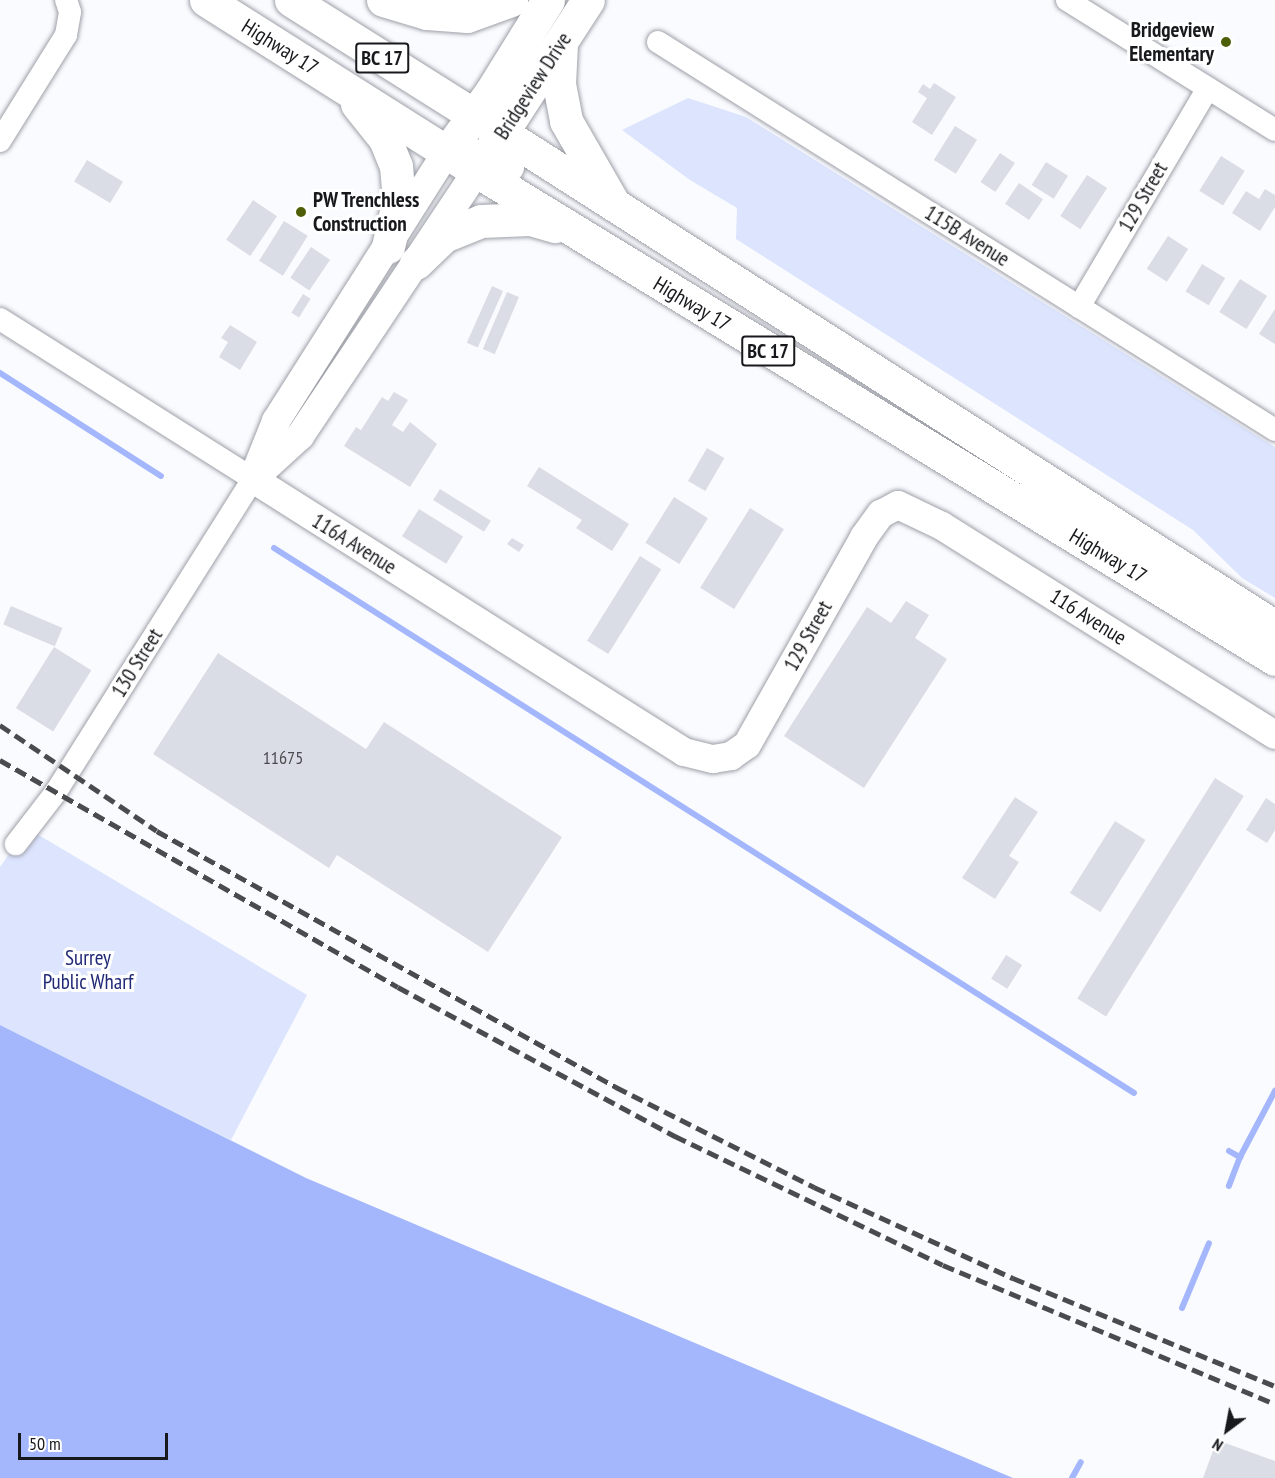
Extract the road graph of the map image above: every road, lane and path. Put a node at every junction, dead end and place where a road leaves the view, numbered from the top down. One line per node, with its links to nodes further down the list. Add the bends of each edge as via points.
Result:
1 (206, 0): 11 (main road, Highway 17 / BC 17)
2 (291, 0): 13 (main road, Highway 17 / BC 17)
3 (383, 0): 4 (main road, via 427,13 467,16)
4 (511, 0)
5 (548, 0): 13 (main road, Bridgeview Drive)
6 (588, 0): 10 (main road, Bridgeview Drive)
7 (1067, 0): 12 (street)
8 (68, 6): 15 (street, via 66,35)
9 (658, 42): 22 (street, 115B Avenue)
10 (561, 44): 17 (main road, Bridgeview Drive); 18 (main road, via 558,84 566,121)
11 (345, 88): 16 (main road, Highway 17 / BC 17); 20 (main road, via 385,139 396,166 399,198)
12 (1208, 88): 14 (street); 22 (street, 129 Street)
13 (474, 115): 16 (main road, Bridgeview Drive); 17 (main road, Highway 17 / BC 17)
14 (1275, 130)
15 (0, 141)
16 (447, 152): 17 (main road, Highway 17 / BC 17); 20 (street, 130 Street)
17 (488, 154): 18 (main road, Highway 17 / BC 17); 19 (main road, Highway 17 / BC 17); 21 (street, 130 Street); 25 (main road, via 872,387)
18 (613, 203): 25 (main road, Highway 17 / BC 17)
19 (575, 232): 21 (main road, via 530,219 481,220 444,236); 29 (main road, Highway 17 / BC 17)
20 (388, 247): 26 (street, 130 Street, via 276,421)
21 (416, 263): 26 (street, 130 Street, via 300,436)
22 (1079, 307): 24 (street, 115B Avenue)
23 (0, 319): 26 (street, 116A Avenue)
24 (1275, 430)
25 (980, 435): 28 (main road, Highway 17 / BC 17)
26 (253, 479): 31 (street, 116A Avenue, via 667,742 684,752); 32 (street, 130 Street, via 56,792)
27 (898, 505): 30 (street, 116 Avenue, via 942,526); 31 (street, 129 Street, via 881,514 864,537 747,745 730,756)
28 (1275, 627)
29 (1275, 659)
30 (1275, 735)
31 (713, 759)
32 (16, 844)

